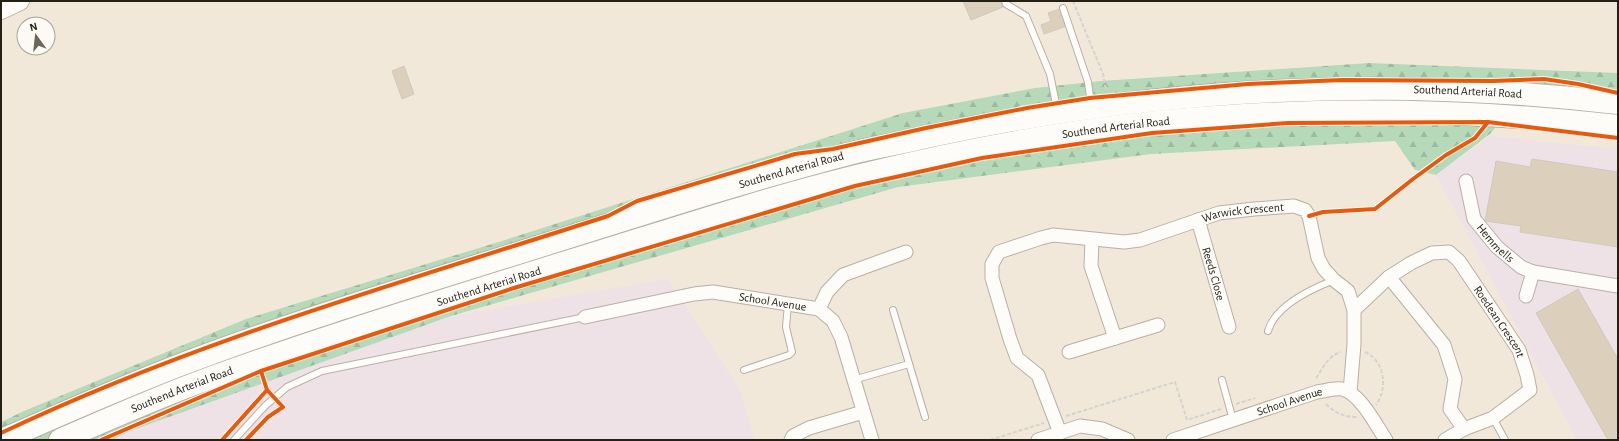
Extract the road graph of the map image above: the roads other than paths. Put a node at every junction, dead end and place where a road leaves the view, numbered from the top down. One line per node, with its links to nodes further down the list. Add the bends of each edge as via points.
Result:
1 (20, 1): 4 (street)
2 (1005, 1): 7 (lane, via 1026,16 1050,74)
3 (1063, 8): 5 (lane)
4 (1, 10)
5 (1097, 101): 6 (highway, Southend Arterial Road, via 1388,88 1563,96); 7 (highway, Southend Arterial Road)
6 (1618, 103)
7 (1058, 113): 39 (highway, Southend Arterial Road, via 970,128 854,153 714,192 263,335 112,392)
8 (1618, 126): 40 (highway, Southend Arterial Road, via 1558,119 1473,114 1388,111 1300,112 1153,123 976,150 857,176 753,205 431,304 192,385)
9 (1466, 181): 13 (street, Hemmells, via 1474,219 1497,247 1521,267)
10 (1198, 220): 11 (street, Warwick Crescent, via 1140,240); 15 (street, Warwick Crescent, via 1219,213 1254,208 1294,206 1305,210 1309,216 1318,258); 24 (street, Reeds Close)
11 (1092, 240): 26 (street, via 1091,266); 38 (street, Warwick Crescent, via 1053,235 999,252 992,264 992,278 1017,358 1038,374)
12 (906, 252): 19 (street, via 844,275 827,292)
13 (1533, 272): 16 (street, Hemmells); 17 (street)
14 (1389, 278): 21 (street, Roedean Crescent); 35 (street, Roedean Crescent, via 1432,253 1449,252 1459,260 1518,350 1527,375 1530,390); 37 (street, via 1444,344 1455,379 1450,409)
15 (1334, 280): 21 (street, Warwick Crescent, via 1348,291); 25 (lane, via 1310,289 1294,301 1270,324)
16 (1618, 286)
17 (1526, 296)
18 (788, 304): 19 (street, School Avenue); 22 (street, School Avenue, via 713,292); 29 (lane, via 786,327 792,352)
19 (819, 309): 30 (street, School Avenue, via 833,321 841,337)
20 (893, 310): 28 (lane)
21 (1354, 310): 32 (street)
22 (585, 316): 41 (lane, via 322,372 287,387 265,406)
23 (1158, 325): 26 (street)
24 (1229, 327)
25 (1268, 332)
26 (1114, 338): 27 (street)
27 (1069, 352)
28 (909, 364): 30 (lane); 34 (lane)
29 (744, 370)
30 (853, 380): 33 (street, School Avenue)
31 (1222, 380): 36 (lane)
32 (1350, 392): 36 (street, School Avenue, via 1343,389 1320,392); 47 (street, via 1369,413)
33 (863, 412): 42 (street, via 809,428 793,436); 43 (street, School Avenue)
34 (925, 417)
35 (1493, 418): 37 (street, Roedean Crescent); 49 (lane)
36 (1233, 420): 46 (street, School Avenue)
37 (1464, 429): 48 (street, Roedean Crescent)
38 (1060, 433): 44 (street); 45 (street, via 1080,426 1102,429)
39 (2, 440)
40 (60, 440)
41 (234, 440)
42 (791, 440)
43 (872, 440)
44 (1038, 440)
45 (1128, 440)
46 (1173, 440)
47 (1386, 440)
48 (1445, 440)
49 (1505, 440)

